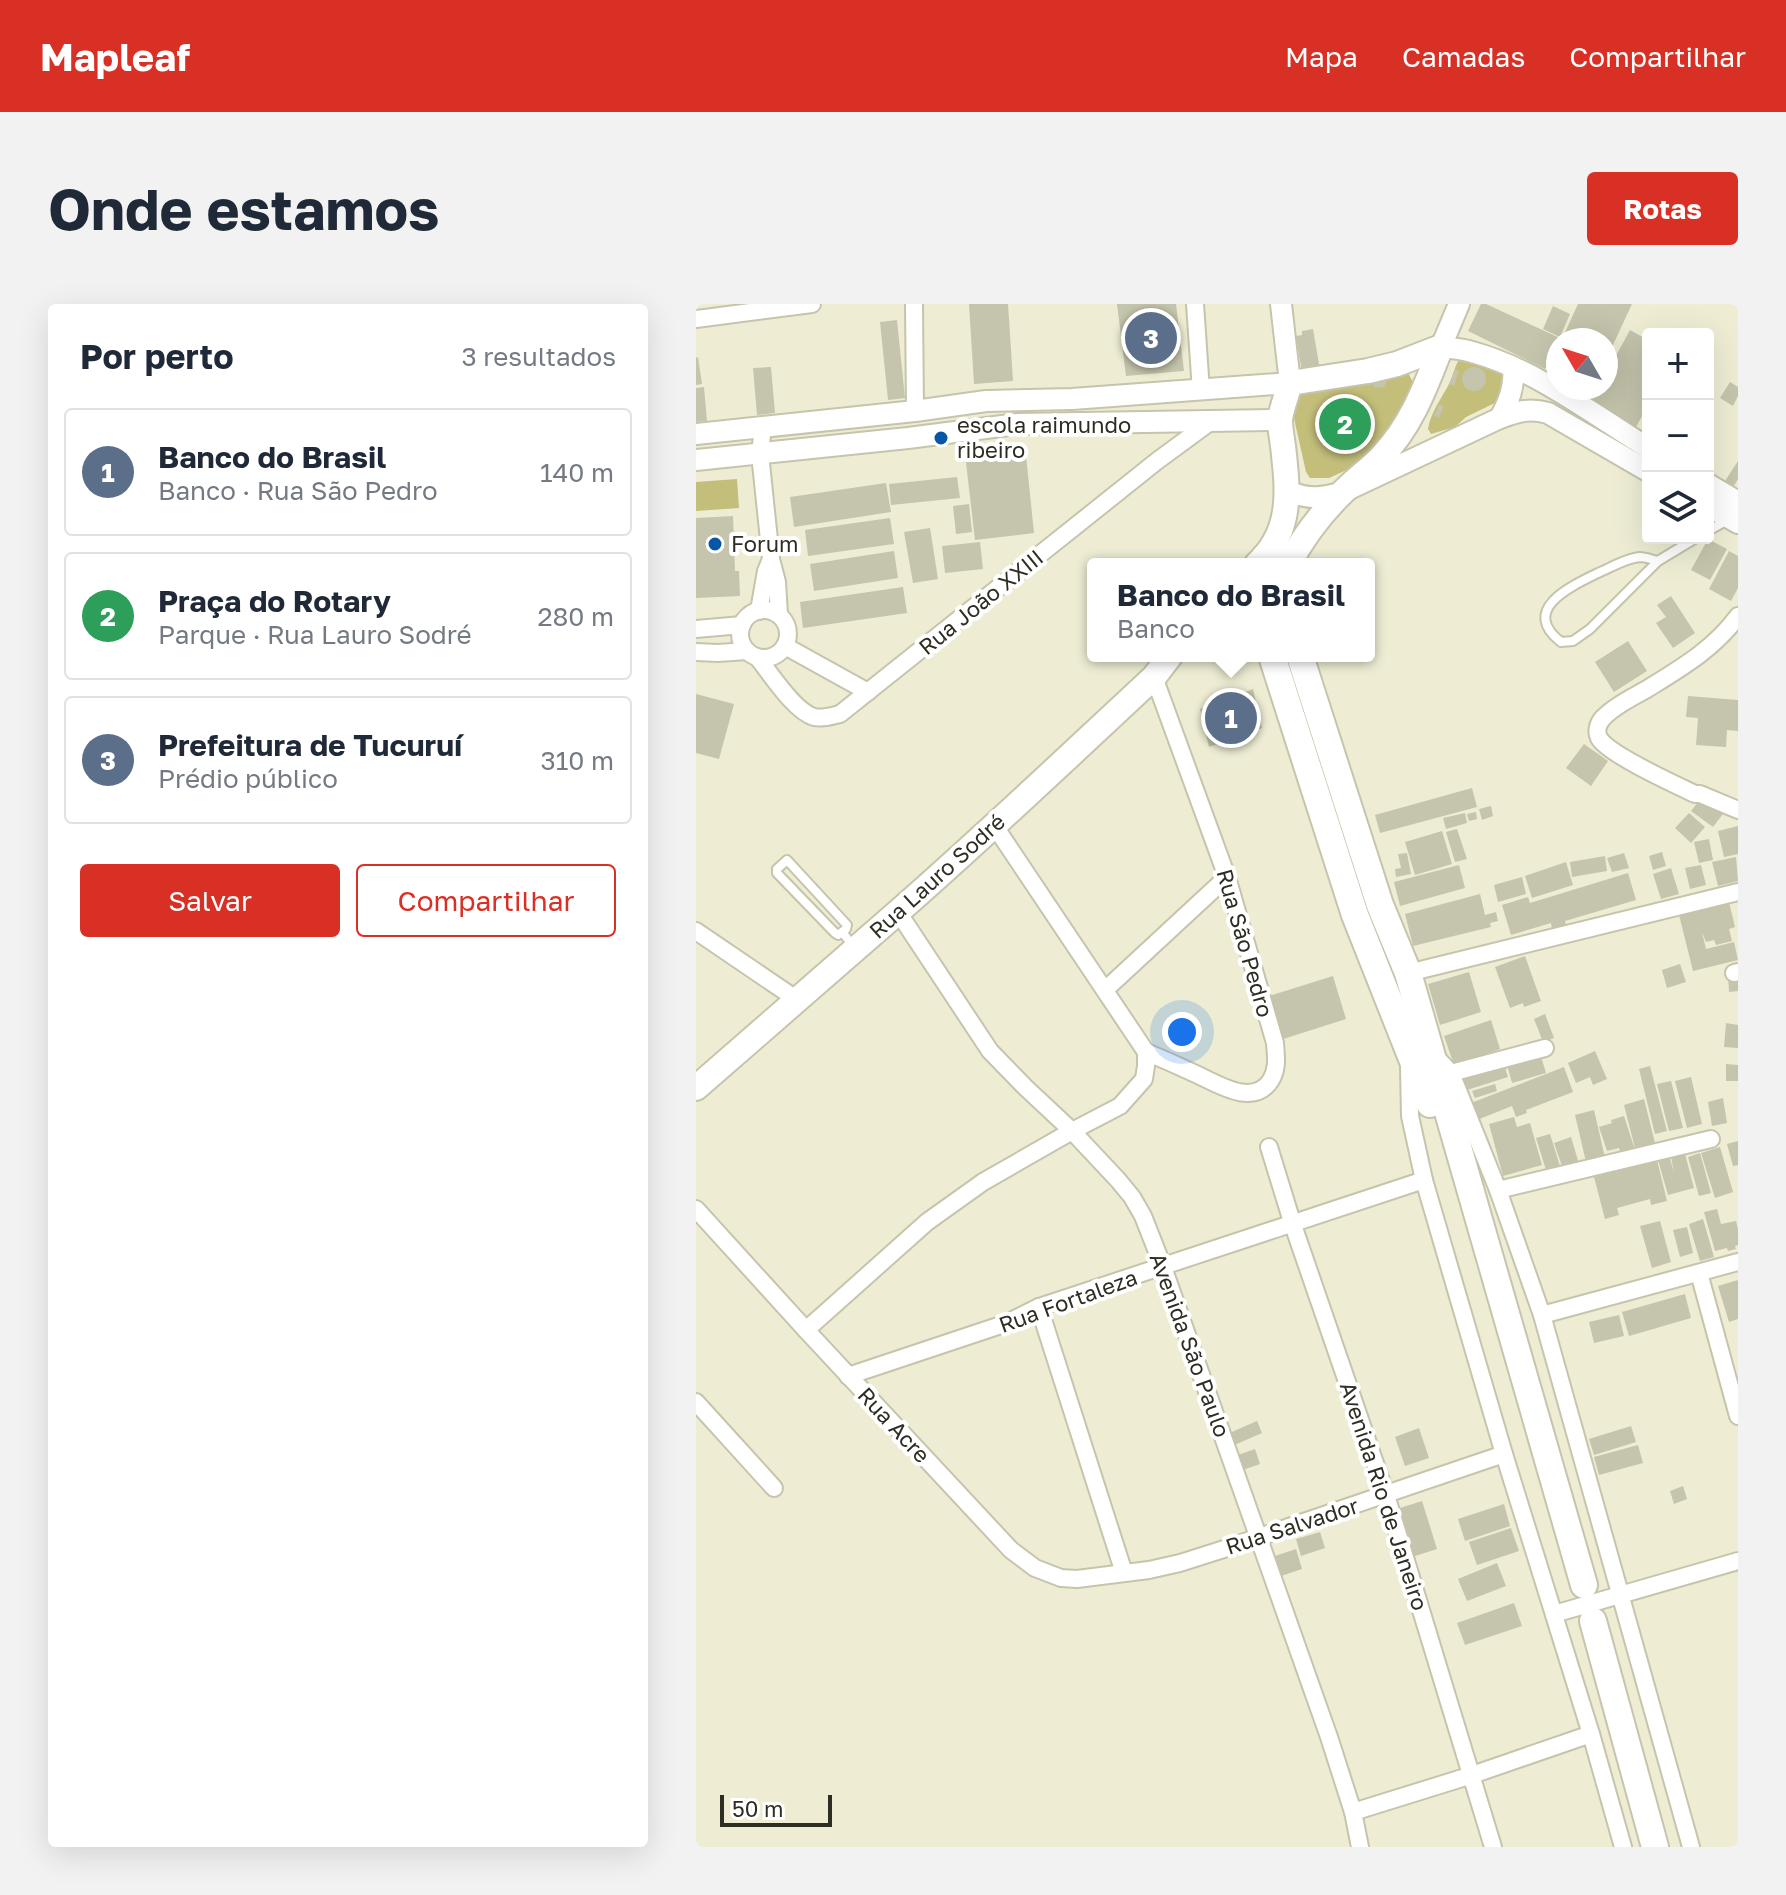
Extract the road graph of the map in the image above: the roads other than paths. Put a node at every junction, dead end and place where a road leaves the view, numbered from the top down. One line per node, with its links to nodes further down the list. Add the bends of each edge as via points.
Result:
1 (812, 304): 6 (street)
2 (914, 304): 11 (street)
3 (1195, 304): 10 (street)
4 (1281, 304): 9 (street)
5 (1459, 304): 7 (street)
6 (696, 319)
7 (1441, 347): 8 (street); 9 (main road, via 1368,371); 23 (main road, via 1416,410 1383,456)
8 (1513, 367): 12 (street, via 1511,394); 17 (street)
9 (1290, 383): 10 (street); 13 (main road)
10 (1201, 391): 11 (street, via 986,401)
11 (915, 411): 15 (street)
12 (1500, 418): 20 (street, via 1521,410 1548,413); 23 (street)
13 (1280, 420): 14 (street); 21 (main road)
14 (1210, 422): 18 (street, via 1018,424); 44 (street, Rua João XXIII)
15 (763, 426): 16 (street); 18 (street)
16 (696, 434)
17 (1642, 444)
18 (760, 454): 19 (street); 30 (street)
19 (696, 460)
20 (1642, 468)
21 (1288, 491): 23 (street, via 1310,498); 28 (main road)
22 (1714, 491): 25 (street)
23 (1343, 492): 29 (main road, via 1306,535)
24 (1714, 508): 25 (street)
25 (1735, 515): 26 (lane)
26 (1714, 527)
27 (1686, 544): 31 (lane)
28 (1271, 558)
29 (1275, 558)
30 (771, 559): 32 (street); 33 (street)
31 (1658, 561): 31 (lane, via 1641,557 1618,564 1560,594 1548,605 1549,633 1561,642 1573,641)
32 (759, 611): 33 (street); 35 (street)
33 (779, 615): 37 (street, via 788,630)
34 (1738, 616): 45 (street, via 1688,664 1604,717 1598,727 1605,744 1639,767)
35 (742, 625): 36 (street); 39 (street, via 741,638)
36 (696, 629)
37 (785, 646): 39 (street, via 768,658); 44 (street)
38 (696, 652): 39 (street)
39 (752, 654): 44 (street, Rua João XXIII, via 811,716 840,714)
40 (1165, 662): 43 (main road, Rua Lauro Sodré)
41 (1274, 662): 51 (main road)
42 (1302, 662): 49 (main road)
43 (1154, 677): 46 (main road, Rua Lauro Sodré); 47 (street, Rua São Pedro)
44 (868, 692)
45 (1738, 810)
46 (994, 825): 50 (main road, Rua Lauro Sodré); 55 (street)
47 (1227, 877): 55 (street); 58 (street, Rua São Pedro, via 1275,1043 1274,1074 1259,1092 1229,1090)
48 (1738, 892): 54 (street)
49 (1380, 905): 51 (main road); 54 (main road)
50 (898, 912): 53 (main road, Rua Lauro Sodré); 62 (street, Avenida São Paulo, via 990,1051)
51 (1355, 915): 59 (main road)
52 (696, 931): 56 (street)
53 (849, 940): 53 (lane, via 847,925 787,860 777,873 835,933); 56 (main road, Rua Lauro Sodré)
54 (1408, 973): 59 (main road)
55 (1105, 990): 58 (street)
56 (796, 999): 61 (main road, Rua Lauro Sodré)
57 (1545, 1048): 60 (street)
58 (1146, 1052): 62 (street, via 1144,1079 1132,1094)
59 (1419, 1052): 60 (street); 65 (street, via 1410,1116); 84 (main road, via 1482,1233)
60 (1451, 1073): 66 (street)
61 (696, 1088)
62 (1072, 1131): 70 (street, Avenida São Paulo, via 1132,1197); 74 (street, via 983,1182 927,1222)
63 (1711, 1139): 66 (street)
64 (1269, 1147): 68 (street, Avenida Rio de Janeiro)
65 (1424, 1180): 68 (street, Rua Fortaleza); 78 (street)
66 (1498, 1190): 73 (street)
67 (696, 1209): 74 (street, Rua Acre)
68 (1293, 1225): 70 (street, Rua Fortaleza); 80 (street, Avenida Rio de Janeiro)
69 (1738, 1262): 71 (street)
70 (1163, 1267): 72 (street, Rua Fortaleza); 81 (street, Avenida São Paulo)
71 (1699, 1273): 73 (street); 77 (street)
72 (1039, 1307): 75 (street, Rua Fortaleza, via 1007,1323); 83 (street)
73 (1542, 1315): 85 (street)
74 (806, 1330): 75 (street, Rua Acre)
75 (848, 1376): 83 (street, Rua Acre, via 1022,1559 1061,1578)
76 (696, 1402): 79 (street)
77 (1737, 1408)
78 (1504, 1454): 80 (street, Rua Salvador); 86 (street)
79 (774, 1488)
80 (1386, 1495): 81 (street, Rua Salvador); 89 (street, Avenida Rio de Janeiro)
81 (1259, 1536): 83 (street, Rua Salvador, via 1180,1563); 90 (street, Avenida São Paulo)
82 (1738, 1561): 85 (street)
83 (1124, 1573)
84 (1584, 1585)
85 (1620, 1594): 86 (street); 95 (street)
86 (1554, 1614): 88 (street)
87 (1593, 1621): 94 (main road)
88 (1591, 1734): 89 (street); 93 (street)
89 (1472, 1775): 90 (street); 92 (street, Avenida Rio de Janeiro)
90 (1353, 1812): 91 (street, Avenida São Paulo)
91 (1360, 1847)
92 (1493, 1847)
93 (1623, 1847)
94 (1655, 1847)
95 (1691, 1847)

